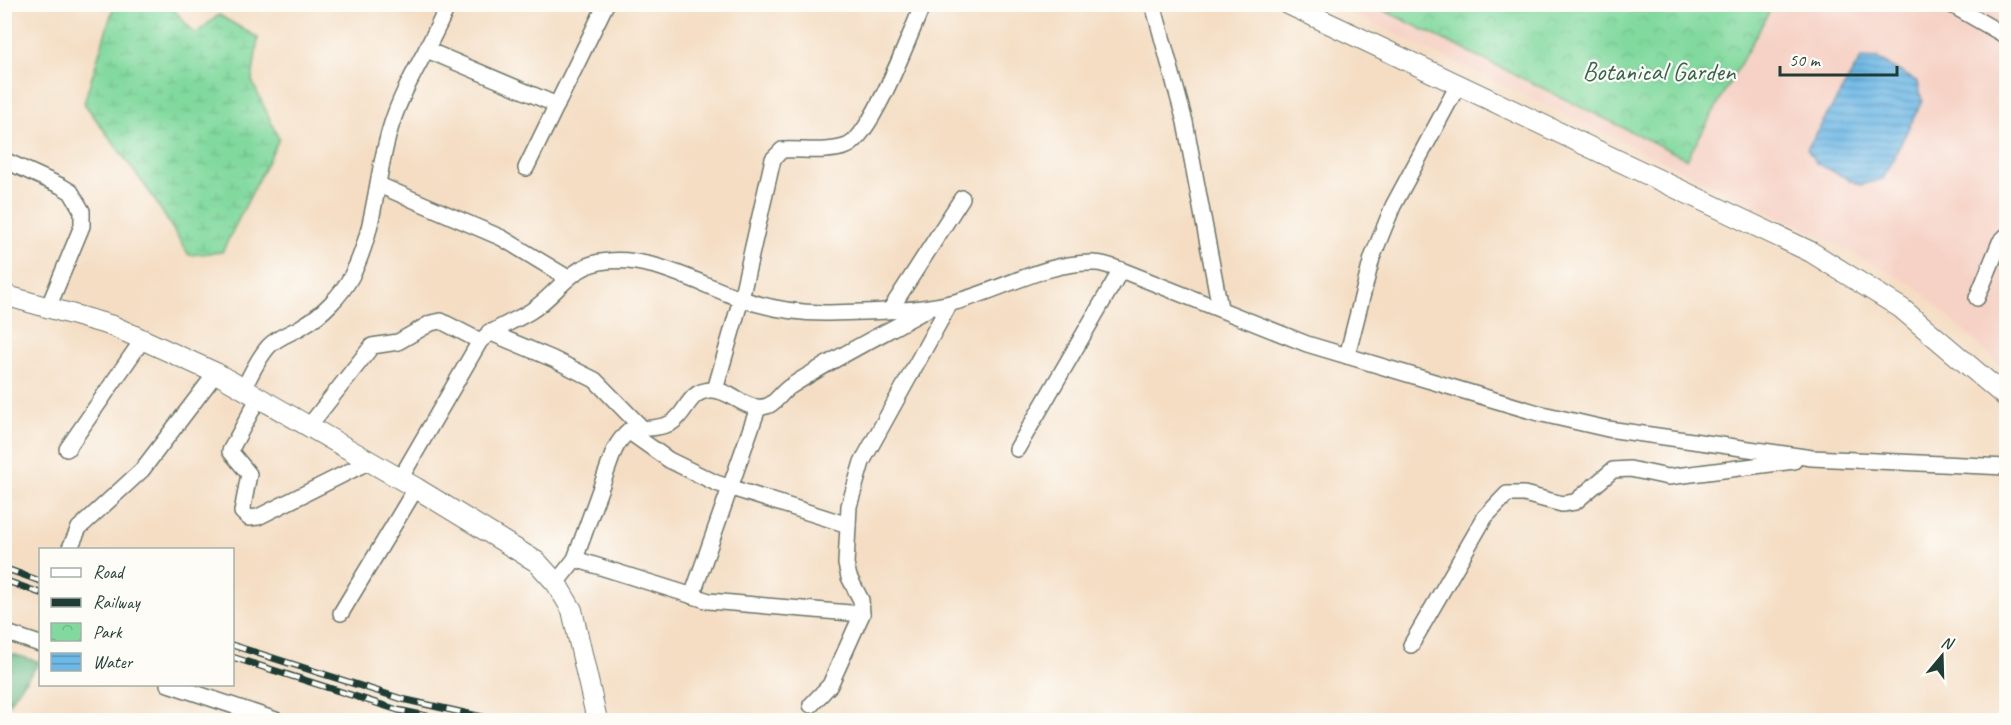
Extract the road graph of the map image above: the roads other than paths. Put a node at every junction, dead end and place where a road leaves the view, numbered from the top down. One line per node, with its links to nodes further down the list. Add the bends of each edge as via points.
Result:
1 (448, 4): 8 (street)
2 (606, 4): 10 (street)
3 (923, 4): 20 (street, via 873,117 861,135 850,145 783,150 773,159)
4 (1153, 4): 24 (street, via 1185,122)
5 (1288, 4): 9 (main road)
6 (1950, 4): 7 (street)
7 (2007, 36)
8 (427, 50): 10 (street); 13 (street, via 392,123)
9 (1458, 85): 28 (street, via 1393,206 1372,258); 32 (main road, via 1811,252 1901,308)
10 (557, 105): 12 (street)
11 (4, 160): 23 (street, via 71,192 82,211 82,226)
12 (526, 168)
13 (379, 184): 17 (street, via 502,238); 31 (street, via 365,245 340,294 304,326 270,345)
14 (962, 198): 25 (street)
15 (2007, 236): 19 (street, via 2000,242)
16 (1121, 270): 21 (street, via 1097,262 1074,264); 24 (street); 36 (street)
17 (568, 278): 20 (street, via 584,266 599,262 644,263); 26 (street, via 530,312)
18 (4, 295): 23 (main road)
19 (1977, 298)
20 (741, 299): 25 (street, via 794,312); 30 (street)
21 (950, 303): 22 (street); 43 (street, via 862,462 851,496)
22 (932, 306): 25 (street); 33 (street, via 789,387 769,406)
23 (48, 308): 27 (main road, via 114,326)
24 (1220, 308): 28 (street)
25 (891, 310)
26 (484, 337): 34 (street, via 441,321 398,342 372,346); 35 (street, via 554,359 596,380); 41 (street)
27 (143, 339): 29 (main road); 37 (street)
28 (1347, 356): 38 (street, via 1538,413 1608,429)
29 (216, 373): 31 (main road); 44 (street, via 142,470 80,528)
30 (715, 390): 33 (street); 35 (street, via 694,394 670,423)
31 (251, 393): 34 (main road); 39 (street, via 230,451 249,474 242,505 242,512 249,518)
32 (2007, 398)
33 (758, 408): 42 (street)
34 (309, 426): 39 (main road)
35 (635, 429): 42 (street, via 669,460); 45 (street, via 619,439)
36 (1017, 448)
37 (67, 449)
38 (1812, 458): 40 (street); 52 (street, via 1668,477 1630,469 1613,471 1575,502 1562,504 1524,494 1507,494 1485,517)
39 (370, 462): 41 (main road)
40 (2007, 467)
41 (408, 484): 46 (main road, via 537,562); 48 (street)
42 (729, 488): 43 (street); 47 (street)
43 (848, 525): 49 (street, via 846,564 861,600)
44 (70, 548)
45 (575, 559): 46 (street); 47 (street)
46 (556, 583): 55 (main road, via 572,610)
47 (692, 597): 49 (street, via 736,605)
48 (341, 613)
49 (862, 614): 54 (street, via 830,685)
50 (4, 632): 51 (street)
51 (39, 644)
52 (1411, 645)
53 (174, 686): 56 (street)
54 (811, 705)
55 (597, 718)
56 (276, 720)

